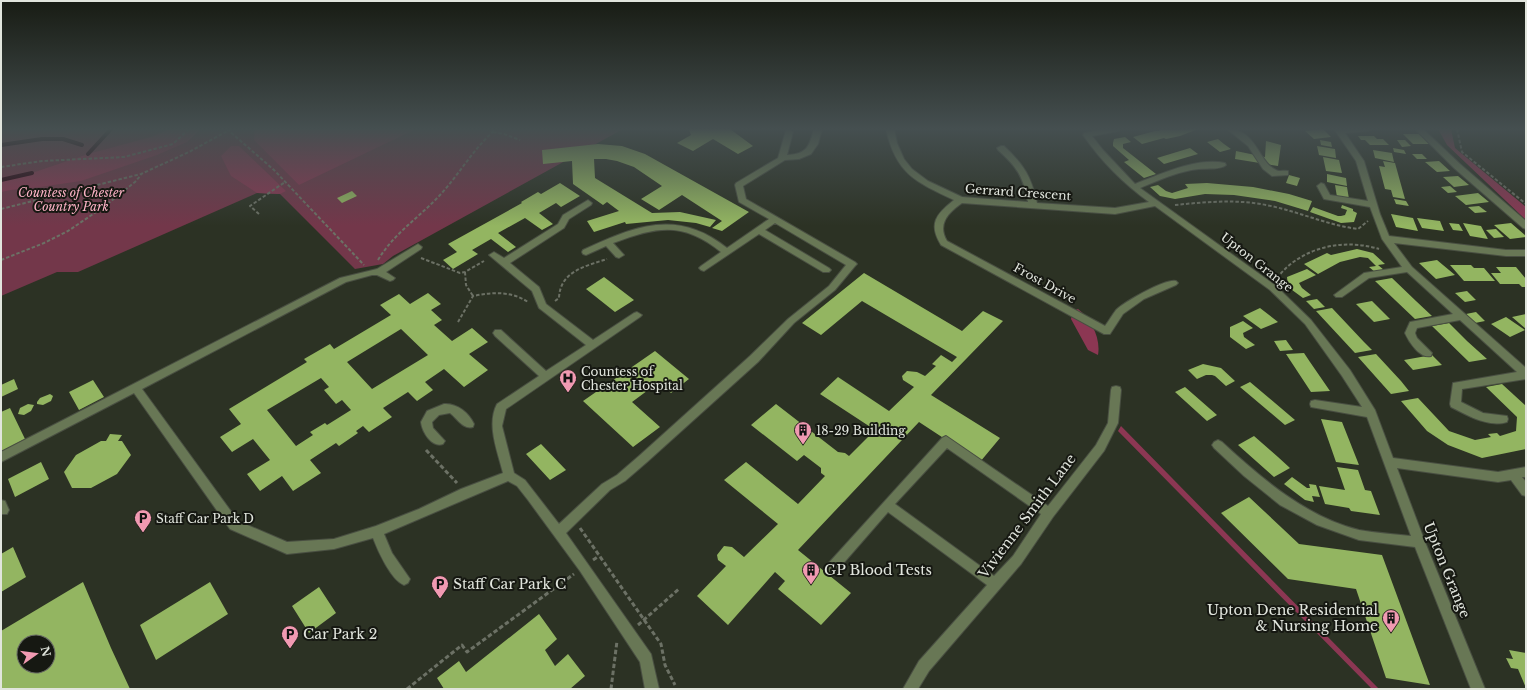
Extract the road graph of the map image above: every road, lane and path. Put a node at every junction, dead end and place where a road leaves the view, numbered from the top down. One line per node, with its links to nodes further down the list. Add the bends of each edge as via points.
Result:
1 (41, 161): 14 (path)
2 (169, 161): 16 (path)
3 (263, 161): 17 (path)
4 (464, 161): 46 (path, via 442,193 387,245 381,253)
5 (778, 161): 28 (street, via 738,185 742,200)
6 (902, 161): 20 (street, Gerrard Crescent, via 909,171 925,182)
7 (1016, 161): 24 (street, via 1028,182)
8 (1109, 161): 19 (street, Upton Grange)
9 (1262, 161): 15 (street, via 1275,174)
10 (1360, 161): 26 (street)
11 (1452, 161): 29 (street)
12 (1473, 161): 23 (path)
13 (1222, 165): 19 (street, via 1203,164 1185,167)
14 (1, 167)
15 (1285, 173)
16 (141, 174): 25 (path); 41 (path, via 105,206 68,231)
17 (285, 182): 27 (path, via 250,206); 46 (path)
18 (1321, 186): 26 (street, via 1327,197)
19 (1134, 187): 22 (street, Upton Grange)
20 (960, 200): 24 (street, Gerrard Crescent); 49 (street, Frost Drive, via 946,211 937,225 937,234 944,242 1107,331 1120,312 1141,297)
21 (588, 203): 42 (street, via 566,217 561,226)
22 (1157, 204): 24 (street, Gerrard Crescent, via 1115,211); 26 (path, via 1233,201 1266,205 1340,227 1358,229); 50 (street, Upton Grange)
23 (1526, 204)
24 (1033, 206)
25 (1, 210)
26 (1375, 210): 31 (street)
27 (259, 214)
28 (775, 219): 30 (street); 78 (street, via 852,264 832,288 791,321 754,359 643,459 606,487)
29 (1526, 226)
30 (759, 230): 36 (street); 45 (street)
31 (1386, 238): 37 (street, via 1506,253); 40 (street)
32 (607, 242): 35 (street); 36 (street, via 634,232 678,227 701,233); 39 (street)
33 (418, 246): 34 (street)
34 (408, 252): 46 (street); 47 (path, via 452,271)
35 (586, 252)
36 (727, 252): 43 (street)
37 (1526, 253)
38 (494, 255): 42 (street); 47 (path)
39 (619, 255)
40 (1399, 255): 44 (street); 50 (path, via 1365,245 1348,244 1323,248 1305,254 1290,264 1278,276)
41 (1, 260)
42 (503, 263): 56 (street, via 536,289 542,306)
43 (704, 268)
44 (1409, 269): 51 (street, via 1366,275); 54 (street)
45 (826, 270)
46 (375, 272): 48 (street); 60 (street, via 343,280)
47 (465, 272): 52 (path, via 465,287)
48 (390, 278)
49 (1173, 283)
50 (1273, 288): 63 (street, Upton Grange, via 1308,322 1346,373)
51 (1339, 295)
52 (473, 296)
53 (637, 315): 56 (street)
54 (1462, 316): 57 (street, via 1413,325 1410,333 1413,340); 58 (street)
55 (498, 333): 59 (street)
56 (593, 345): 59 (street)
57 (1427, 353)
58 (1526, 375): 64 (street, via 1457,386 1455,404 1481,417)
59 (546, 377): 73 (street, via 501,407 497,426)
60 (135, 387): 69 (street); 79 (street, via 234,525 287,548 334,544)
61 (1116, 390): 77 (street, Vivienne Smith Lane, via 1114,423 1109,434)
62 (1315, 404): 63 (street)
63 (1371, 413): 70 (street, Upton Grange)
64 (1503, 419)
65 (469, 424): 66 (street, via 455,410 444,408 434,412 426,425)
66 (439, 441)
67 (1218, 445): 81 (street, via 1284,501 1321,521 1359,535)
68 (426, 450): 75 (path)
69 (1, 457)
70 (1389, 462): 72 (street, via 1498,477); 81 (street, Upton Grange)
71 (1526, 472): 72 (street)
72 (1514, 475): 74 (street)
73 (510, 476): 75 (street); 80 (street, via 521,483)
74 (1526, 491)
75 (465, 493): 79 (street)
76 (887, 505): 77 (street, via 946,441); 84 (street); 86 (street)
77 (1049, 512): 86 (street, Vivienne Smith Lane, via 1017,560)
78 (574, 519): 80 (street); 82 (path)
79 (377, 531): 85 (street, via 391,564)
80 (559, 532): 83 (street)
81 (1419, 542): 91 (street, Upton Grange)
82 (599, 556): 83 (path); 87 (path, via 661,644 665,665)
83 (584, 567): 88 (path, via 467,652 462,645); 89 (street, via 646,660)
84 (830, 570)
85 (404, 579)
86 (996, 585): 90 (street, Vivienne Smith Lane, via 924,666)
87 (675, 685)
88 (407, 689)
89 (652, 689)
90 (910, 689)
91 (1478, 689)

